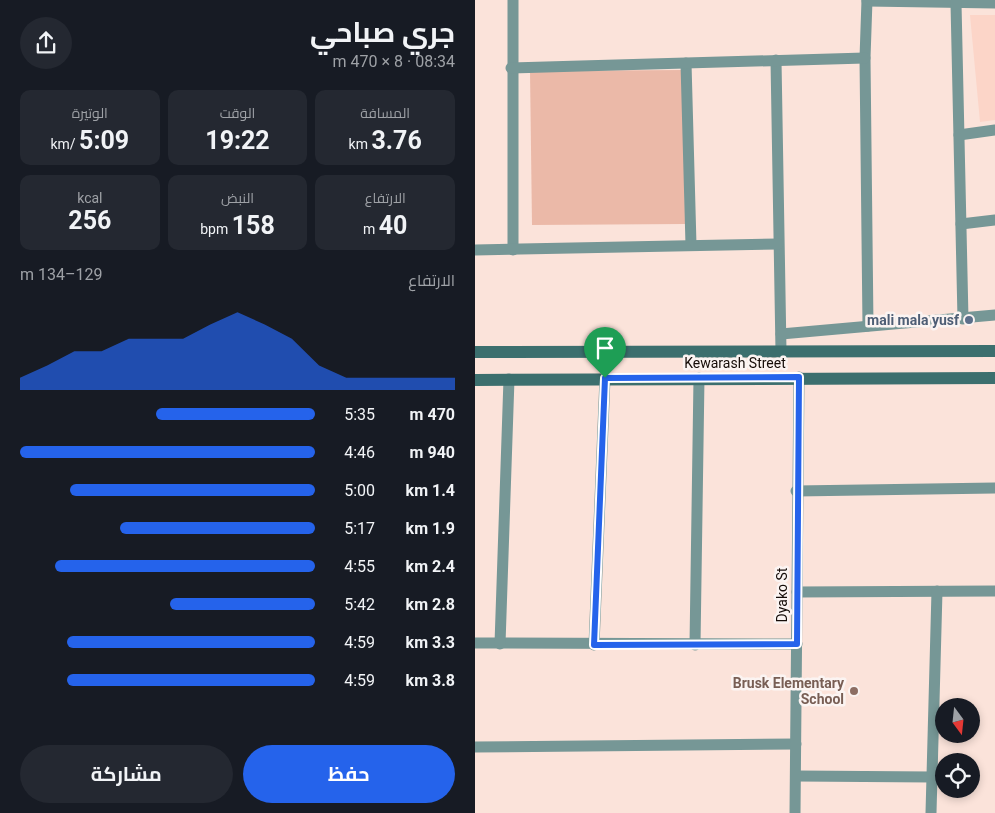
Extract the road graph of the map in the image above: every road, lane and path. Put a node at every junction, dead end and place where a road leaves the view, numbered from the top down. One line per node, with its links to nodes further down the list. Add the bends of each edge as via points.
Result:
1 (513, 0): 8 (street)
2 (867, 1): 3 (street); 5 (street)
3 (956, 3): 4 (street); 10 (street)
4 (995, 3)
5 (865, 58): 6 (street); 19 (street)
6 (776, 60): 7 (street); 13 (street)
7 (686, 63): 8 (street); 14 (street)
8 (511, 68): 16 (street)
9 (995, 130): 10 (street)
10 (959, 135): 12 (street)
11 (995, 220): 12 (street)
12 (961, 224): 18 (street)
13 (778, 244): 14 (street); 20 (street)
14 (691, 245): 16 (street)
15 (475, 250): 16 (street)
16 (513, 250)
17 (995, 315): 18 (street)
18 (963, 319): 19 (street)
19 (867, 326): 20 (street)
20 (781, 334): 23 (street)
21 (995, 351): 23 (main road, Kewarash Street)
22 (475, 352): 23 (main road, Kewarash Street)
23 (781, 352)
24 (799, 377): 26 (main road, Kewarash Street); 27 (main road, Kewarash Street); 31 (street, Dyako St)
25 (605, 378): 26 (main road, Kewarash Street); 28 (main road, Kewarash Street); 38 (street)
26 (699, 378): 39 (street)
27 (995, 378)
28 (509, 379): 29 (main road, Kewarash Street); 36 (street)
29 (475, 380)
30 (995, 488): 31 (street)
31 (796, 491): 34 (street, Dyako St)
32 (937, 591): 33 (street); 34 (street); 43 (street)
33 (995, 591)
34 (797, 592): 37 (street, Dyako St)
35 (475, 643): 36 (street)
36 (499, 644): 38 (street)
37 (797, 644): 39 (street); 40 (street, Dyako St)
38 (594, 645): 39 (street)
39 (695, 645)
40 (796, 744): 41 (street); 42 (street, Dyako St)
41 (475, 747)
42 (796, 776): 43 (street); 44 (street, Dyako St)
43 (932, 778): 45 (street)
44 (795, 813)
45 (931, 813)

